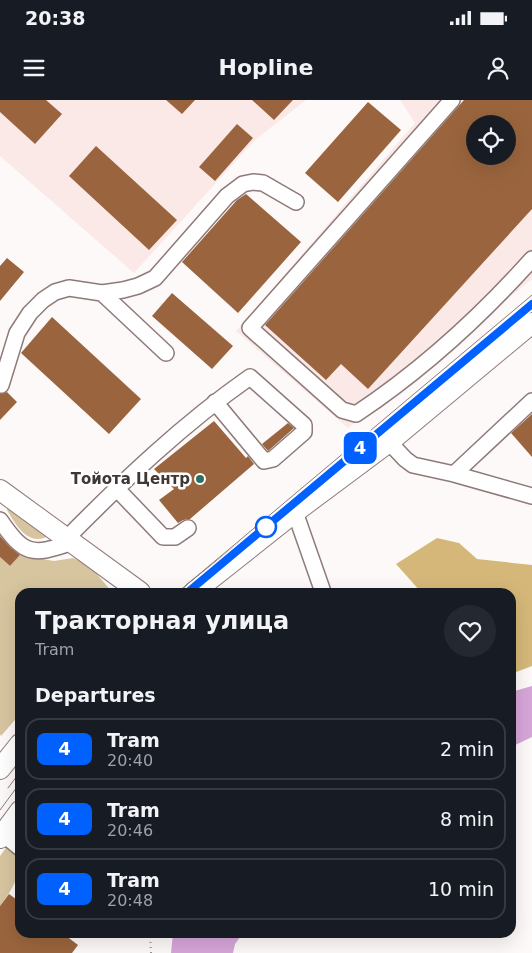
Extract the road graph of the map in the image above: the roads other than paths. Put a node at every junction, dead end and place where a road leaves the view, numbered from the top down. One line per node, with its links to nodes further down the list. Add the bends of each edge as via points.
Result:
1 (452, 100): 3 (street, via 250,328 342,410 356,414 384,395 460,331 497,298)
2 (296, 202): 4 (street, via 263,183 243,184 227,196 155,278 131,288)
3 (532, 259)
4 (102, 293): 6 (street); 7 (street, via 69,288 43,300 17,333)
5 (532, 323): 10 (main road)
6 (166, 353)
7 (2, 384)
8 (532, 401): 11 (street)
9 (215, 402): 9 (street, via 250,377 304,425 304,432 273,459 264,462); 12 (street)
10 (389, 442): 11 (street, via 413,465); 15 (main road)
11 (454, 474): 14 (street)
12 (116, 488): 17 (street, via 163,537 175,537); 18 (street)
13 (1, 496): 18 (main road)
14 (532, 496)
15 (296, 512): 20 (main road); 21 (street)
16 (0, 520): 18 (street, via 24,548 35,552 49,550)
17 (188, 528)
18 (68, 541): 19 (main road)
19 (134, 588)
20 (199, 588)
21 (322, 588)
22 (15, 750): 23 (main road)
23 (0, 769)
24 (15, 818): 25 (main road)
25 (1, 836): 26 (street)
26 (15, 845)

